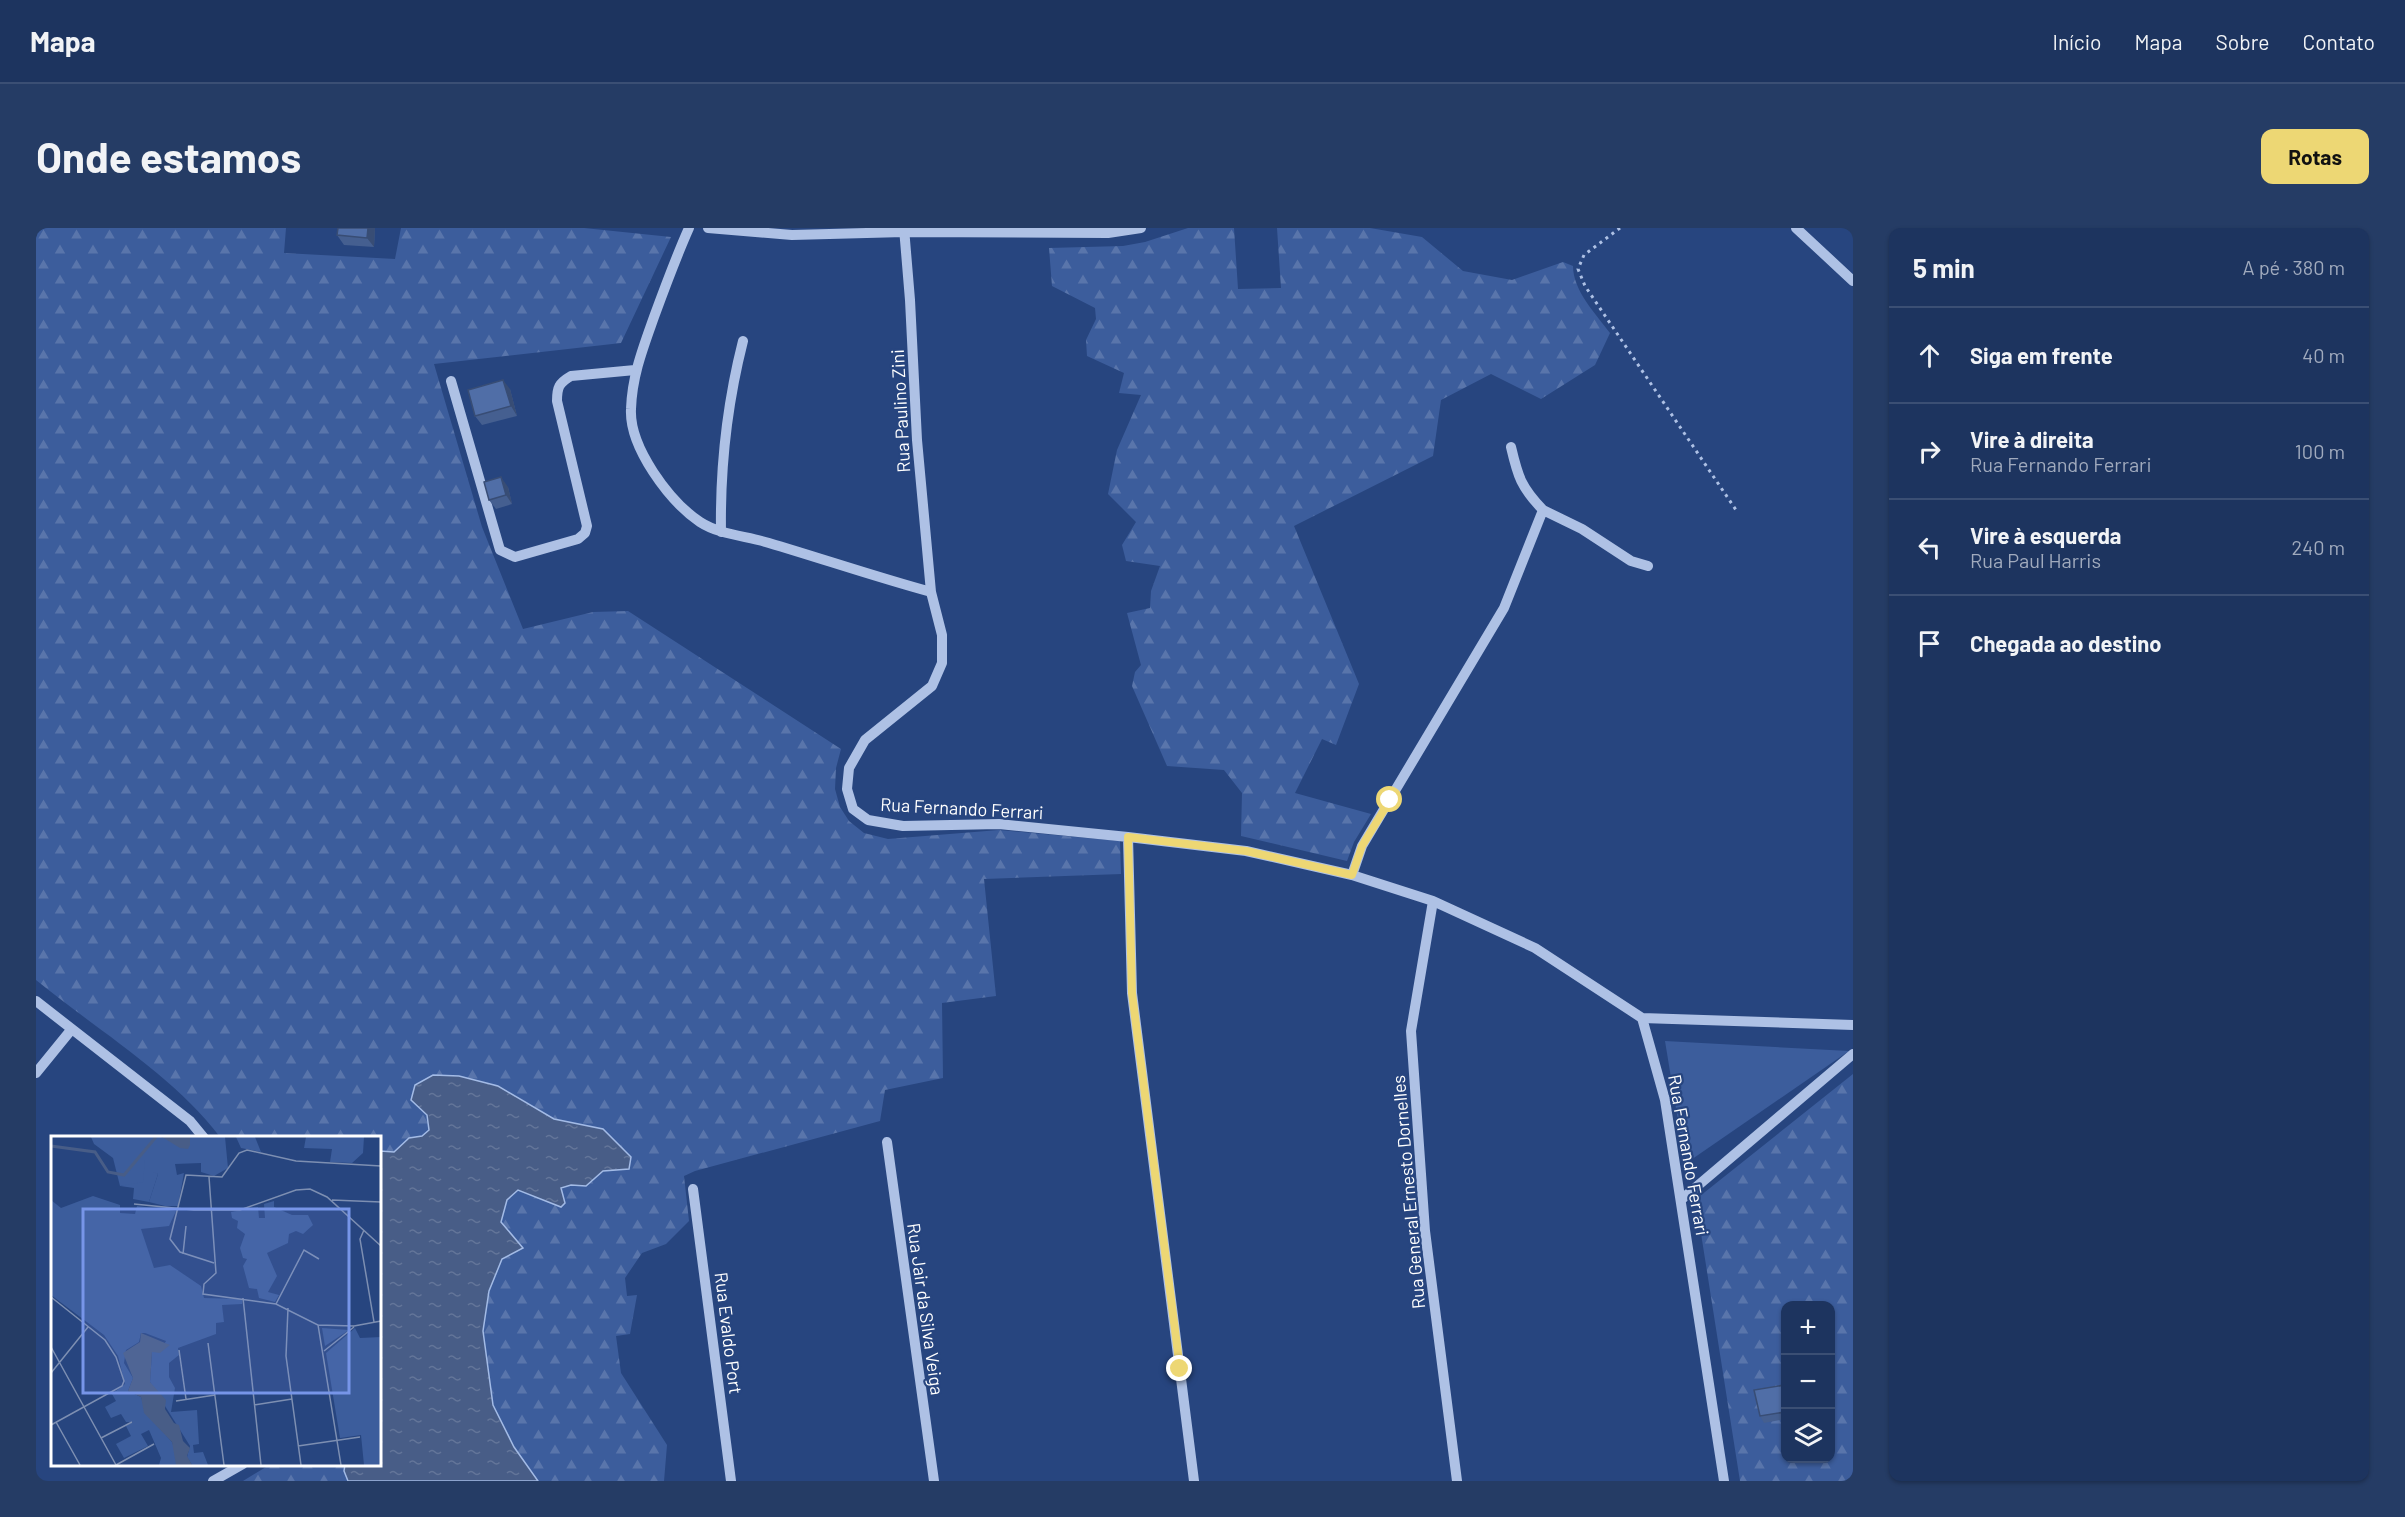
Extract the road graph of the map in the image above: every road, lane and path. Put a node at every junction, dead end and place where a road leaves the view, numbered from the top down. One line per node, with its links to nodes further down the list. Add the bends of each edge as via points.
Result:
1 (689, 228): 9 (street)
2 (708, 228): 6 (street, via 792,235)
3 (1141, 228): 6 (street, via 1108,233)
4 (1620, 228): 13 (path, via 1584,255 1578,269 1581,278)
5 (1796, 228): 7 (street)
6 (904, 230): 16 (street, Rua Paulino Zini, via 916,440)
7 (1853, 281)
8 (743, 341): 14 (street, via 726,425)
9 (636, 370): 10 (street, via 571,376 557,387 556,401 587,526 578,538 515,556 500,550); 14 (street, via 631,411 633,433 641,449 682,508 701,523)
10 (451, 381)
11 (1510, 447): 12 (street, via 1525,492)
12 (1543, 510): 15 (street, via 1582,529 1631,561); 18 (street, via 1504,608 1362,846)
13 (1736, 510)
14 (722, 532): 16 (street)
15 (1648, 566)
16 (930, 592): 17 (street, Rua Fernando Ferrari, via 942,635 942,663 932,686 865,740 849,768 847,789 853,809 868,820 903,826 999,824)
17 (1128, 837): 18 (street, Rua Fernando Ferrari, via 1246,851); 34 (street, via 1132,993)
18 (1352, 875): 19 (street, Rua Fernando Ferrari)
19 (1433, 900): 21 (street, Rua Fernando Ferrari, via 1535,948); 35 (street, Rua General Ernesto Dornelles, via 1411,1031 1425,1231)
20 (36, 1001): 23 (street)
21 (1641, 1018): 22 (street); 29 (street, Rua Fernando Ferrari, via 1665,1100)
22 (1853, 1025)
23 (70, 1030): 25 (street); 26 (street, via 190,1121)
24 (1853, 1054): 29 (street)
25 (36, 1073)
26 (203, 1136)
27 (886, 1142): 33 (street, Rua Jair da Silva Veiga)
28 (693, 1189): 32 (street, Rua Evaldo Port)
29 (1682, 1199): 36 (street, Rua Fernando Ferrari)
30 (239, 1466): 31 (street)
31 (213, 1481)
32 (731, 1481)
33 (933, 1481)
34 (1194, 1481)
35 (1457, 1481)
36 (1725, 1481)

